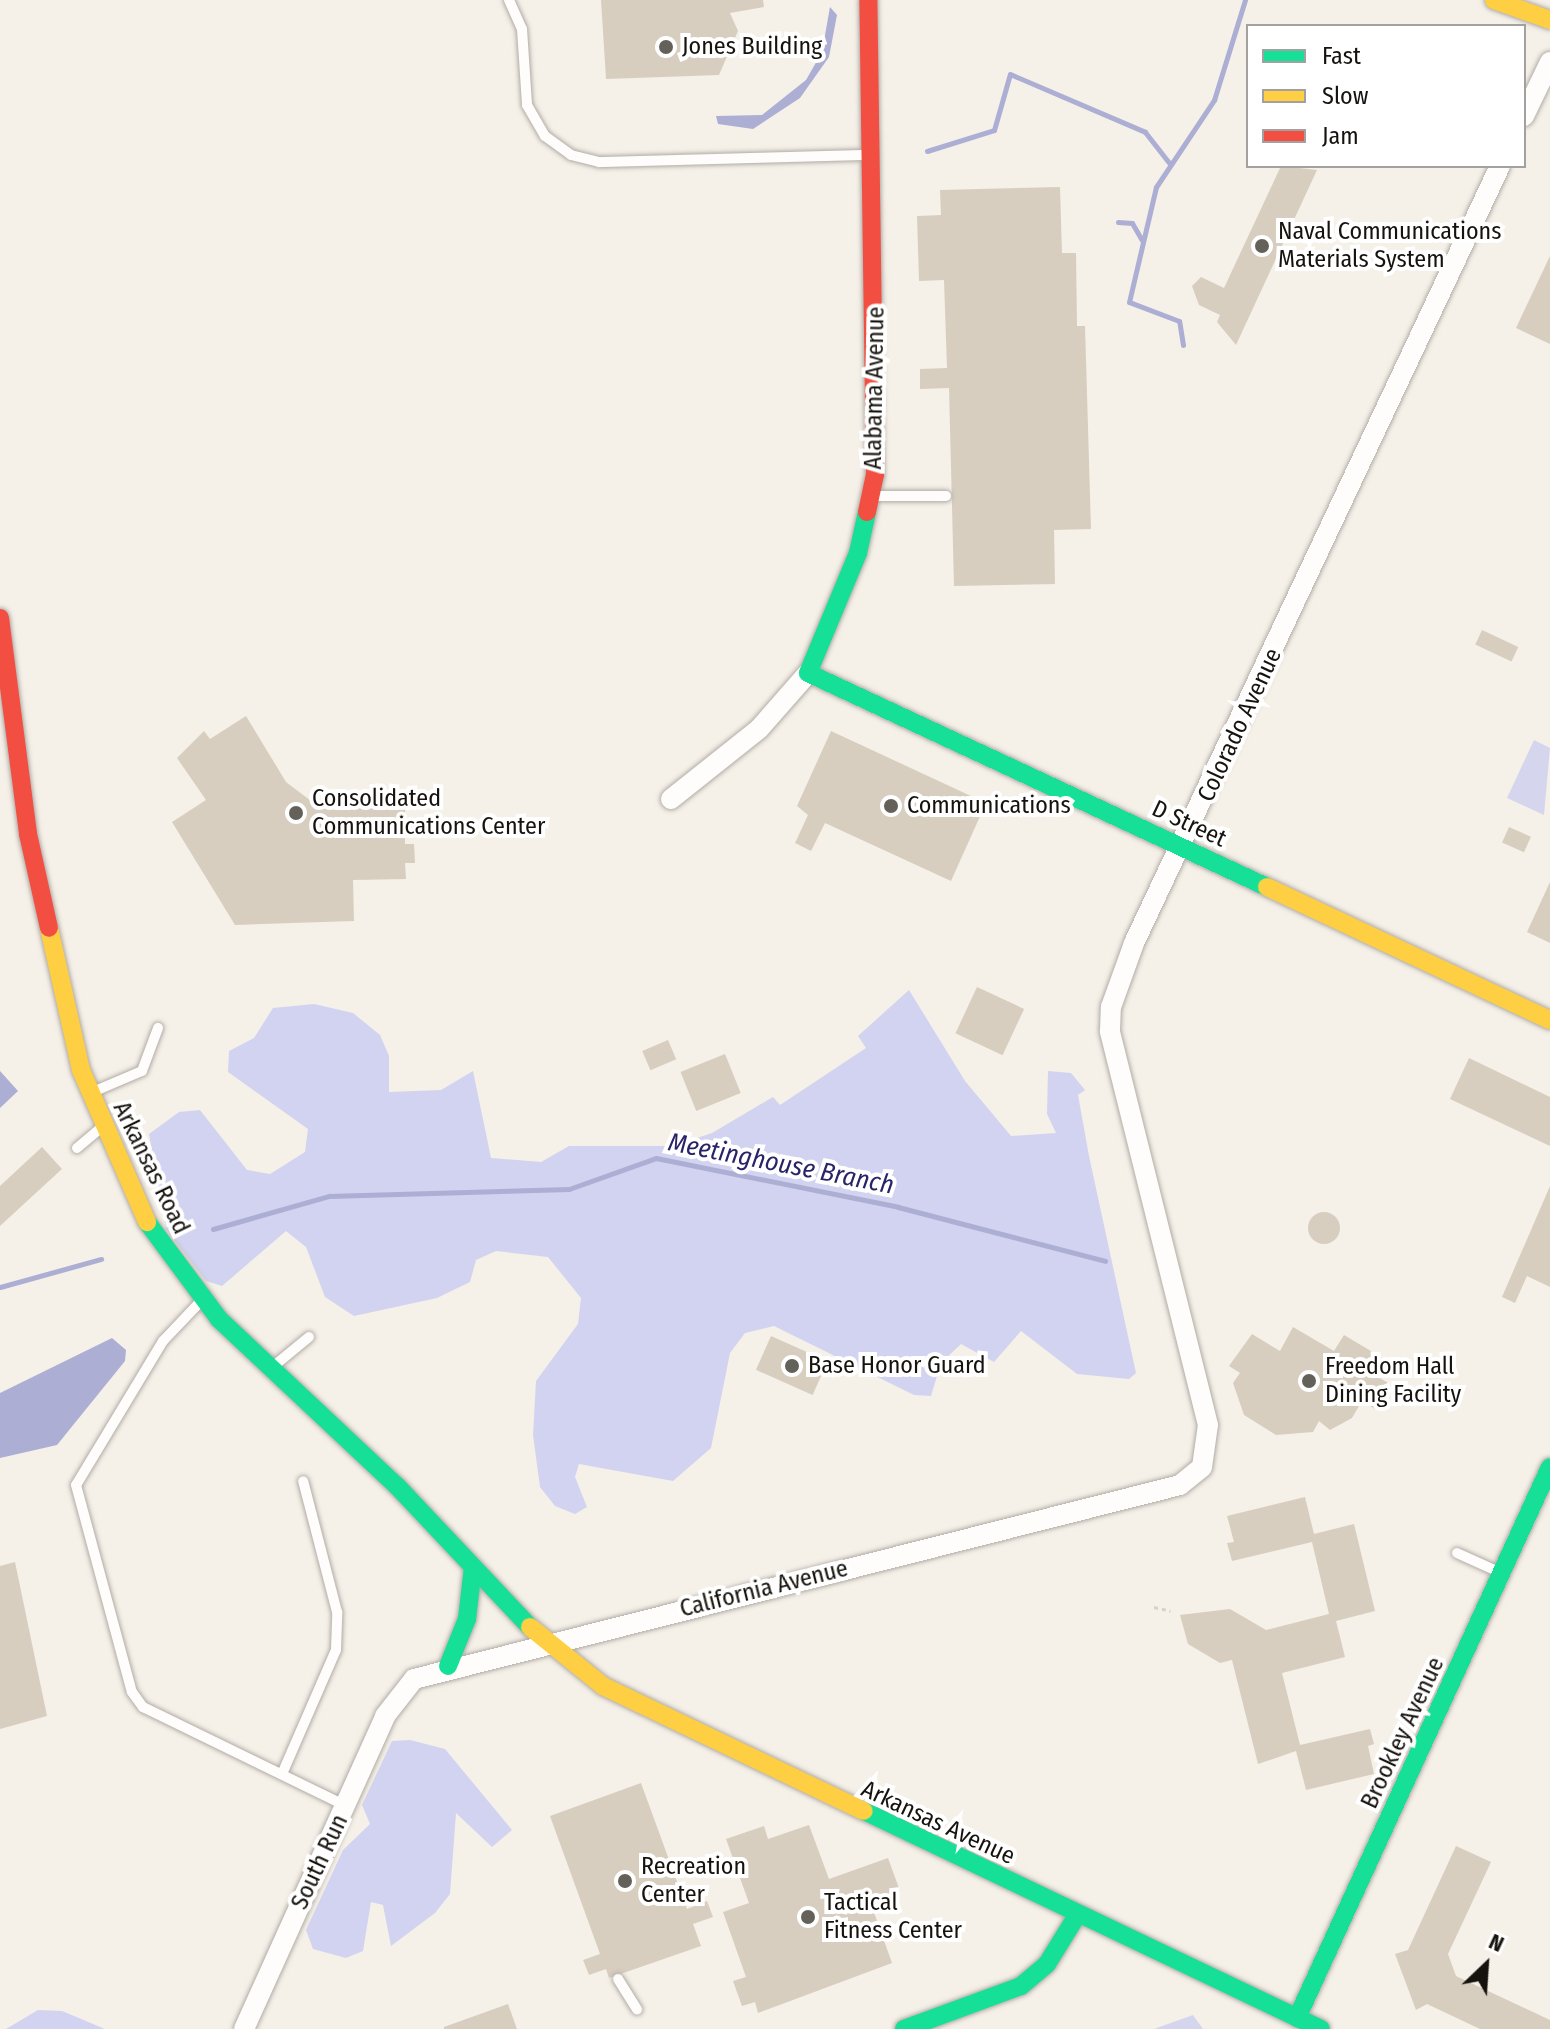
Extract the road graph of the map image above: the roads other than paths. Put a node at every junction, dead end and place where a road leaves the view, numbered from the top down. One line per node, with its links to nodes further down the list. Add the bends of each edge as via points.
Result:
1 (509, 0): 7 (lane, via 522,29 527,105 545,136 571,155 599,162)
2 (868, 0): 7 (street, Alabama Avenue)
3 (1494, 0): 4 (street)
4 (1550, 20)
5 (1550, 62): 6 (street)
6 (1526, 112)
7 (873, 155): 9 (street, Alabama Avenue, via 879,427)
8 (1499, 168): 14 (street, Colorado Avenue)
9 (872, 495): 10 (lane); 12 (street, Alabama Avenue, via 858,553)
10 (946, 496)
11 (0, 616): 17 (street, Arkansas Road, via 47,935)
12 (808, 673): 13 (street, Alabama Avenue, via 759,729); 14 (street, D Street)
13 (671, 799)
14 (1182, 847): 15 (street, D Street); 25 (street, Colorado Avenue, via 1124,968 1110,1019 1209,1447 1187,1482)
15 (1550, 1020)
16 (158, 1028): 17 (lane, via 142,1071)
17 (89, 1093): 18 (street, Arkansas Road)
18 (102, 1127): 19 (lane); 20 (street, Arkansas Road, via 151,1231)
19 (77, 1148)
20 (202, 1299): 22 (street, Arkansas Road); 32 (lane, via 163,1341 76,1485 137,1701)
21 (309, 1337): 22 (lane)
22 (272, 1370): 27 (street, Arkansas Road)
23 (1550, 1467): 28 (street, Brookley Avenue)
24 (303, 1481): 32 (lane, via 337,1612 336,1650)
25 (1136, 1496): 29 (street, California Avenue)
26 (1457, 1553): 28 (lane)
27 (473, 1567): 29 (street, Arkansas Road); 30 (street, via 467,1619)
28 (1503, 1573): 37 (street, Brookley Avenue)
29 (545, 1643): 30 (street, California Avenue); 34 (street, Arkansas Avenue, via 653,1715)
30 (448, 1666): 31 (street, California Avenue, via 414,1679)
31 (398, 1695): 33 (street, South Run)
32 (282, 1774): 33 (lane)
33 (346, 1806): 38 (street, South Run)
34 (1076, 1917): 37 (street, Arkansas Avenue); 39 (street, via 1047,1964 1021,1986)
35 (618, 1979): 36 (lane)
36 (637, 2009)
37 (1297, 2018): 40 (street, Arkansas Avenue)
38 (244, 2029)
39 (904, 2029)
40 (1321, 2029)

